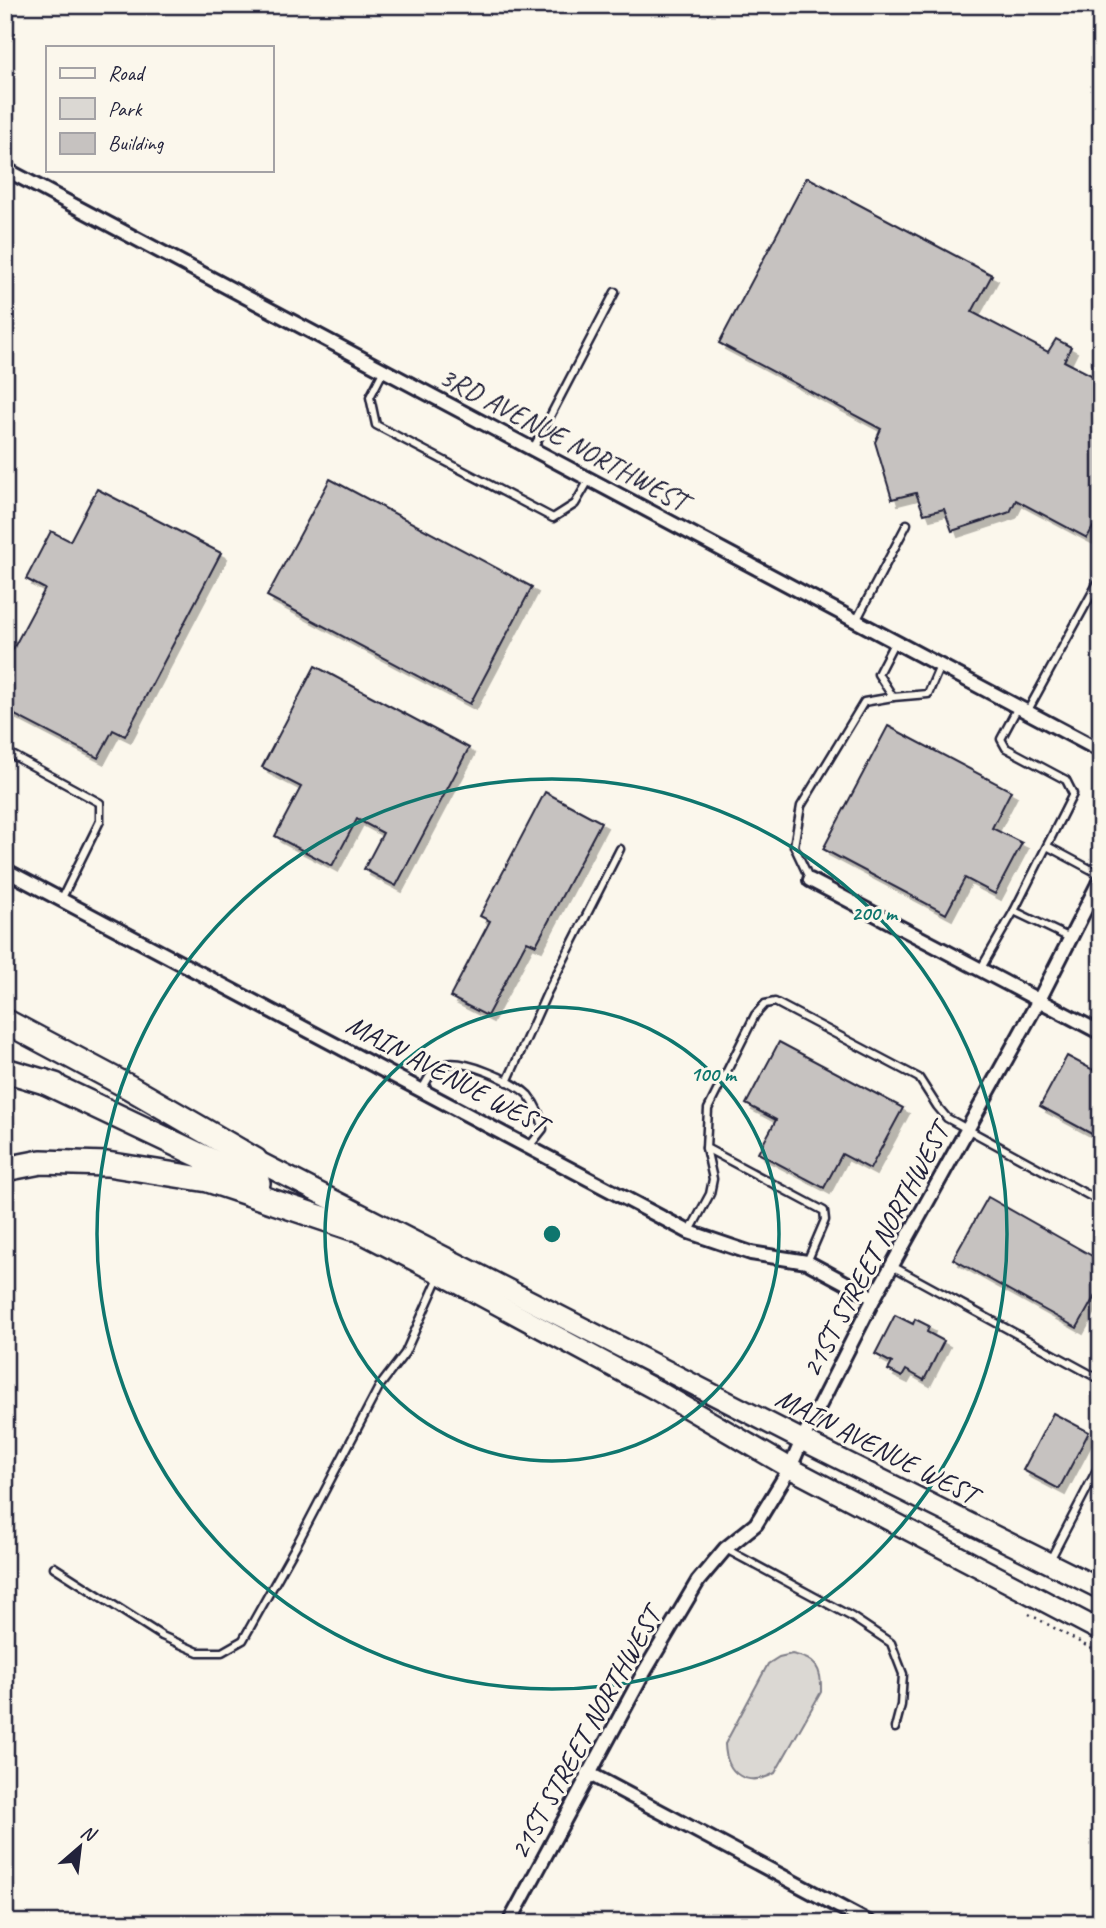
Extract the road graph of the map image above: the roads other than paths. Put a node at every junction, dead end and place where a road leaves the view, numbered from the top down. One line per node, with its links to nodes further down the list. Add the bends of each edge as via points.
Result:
1 (5, 169): 3 (street, 3RD AVENUE NORTHWEST)
2 (615, 292): 4 (lane)
3 (384, 370): 4 (street, 3RD AVENUE NORTHWEST); 5 (lane, via 370,397 376,425 388,432 553,518 575,504)
4 (533, 449): 5 (street, 3RD AVENUE NORTHWEST)
5 (589, 479): 8 (street, 3RD AVENUE NORTHWEST)
6 (907, 524): 8 (lane)
7 (1101, 578): 12 (lane)
8 (856, 621): 9 (street, 3RD AVENUE NORTHWEST)
9 (895, 642): 10 (street, 3RD AVENUE NORTHWEST); 11 (lane, via 878,674)
10 (940, 666): 11 (lane, via 928,694); 12 (street, 3RD AVENUE NORTHWEST)
11 (893, 697): 19 (lane, via 864,702 801,806 794,846)
12 (1023, 709): 14 (street, 3RD AVENUE NORTHWEST); 15 (lane, via 1001,739 1006,748 1066,780 1073,794)
13 (5, 751): 20 (lane, via 100,803 100,821)
14 (1101, 751)
15 (1047, 846): 18 (lane); 21 (lane)
16 (620, 849): 29 (lane)
17 (5, 870): 20 (street, MAIN AVENUE WEST)
18 (1101, 876): 22 (street, 21ST STREET NORTHWEST)
19 (810, 880): 23 (street)
20 (61, 900): 30 (street, MAIN AVENUE WEST)
21 (1014, 911): 22 (lane); 23 (lane)
22 (1070, 939): 24 (street, 21ST STREET NORTHWEST)
23 (980, 970): 24 (street)
24 (1039, 1000): 26 (street); 31 (street, 21ST STREET NORTHWEST)
25 (5, 1021): 34 (highway)
26 (1101, 1033)
27 (5, 1070): 28 (highway)
28 (43, 1081): 34 (highway); 37 (highway)
29 (507, 1082): 30 (lane, via 467,1065 445,1064 431,1073); 32 (lane, via 527,1094 541,1114 543,1129)
30 (421, 1091): 32 (street, MAIN AVENUE WEST)
31 (967, 1130): 33 (lane, via 947,1118 919,1078 775,1002 765,1004 755,1016 708,1110); 36 (lane); 40 (street, 21ST STREET NORTHWEST)
32 (527, 1148): 38 (street, MAIN AVENUE WEST)
33 (706, 1148): 38 (lane, via 713,1179 710,1194); 39 (lane, via 824,1211 825,1220)
34 (255, 1160): 44 (main road, MAIN AVENUE WEST)
35 (5, 1169): 37 (highway, via 41,1163 107,1164 208,1180)
36 (1101, 1202)
37 (352, 1228): 41 (main road, MAIN AVENUE WEST)
38 (689, 1232): 39 (street, MAIN AVENUE WEST, via 751,1253)
39 (807, 1262): 42 (street, MAIN AVENUE WEST)
40 (892, 1266): 42 (street, 21ST STREET NORTHWEST); 43 (lane)
41 (441, 1274): 46 (main road, MAIN AVENUE WEST); 49 (lane, via 405,1353 379,1387 243,1640 222,1652 198,1652 162,1636)
42 (874, 1298): 44 (street, 21ST STREET NORTHWEST)
43 (1101, 1380)
44 (802, 1440): 46 (street, 21ST STREET NORTHWEST); 48 (main road, MAIN AVENUE WEST)
45 (1101, 1462): 48 (lane)
46 (790, 1468): 47 (street, 21ST STREET NORTHWEST, via 756,1524); 51 (main road, MAIN AVENUE WEST)
47 (726, 1549): 52 (lane, via 891,1643 903,1674); 53 (street, 21ST STREET NORTHWEST, via 698,1581)
48 (1049, 1563): 50 (main road, MAIN AVENUE WEST)
49 (54, 1567)
50 (1101, 1589)
51 (1101, 1631)
52 (895, 1728)
53 (588, 1773): 54 (street, 21ST STREET NORTHWEST); 55 (street)
54 (509, 1923)
55 (870, 1923)

